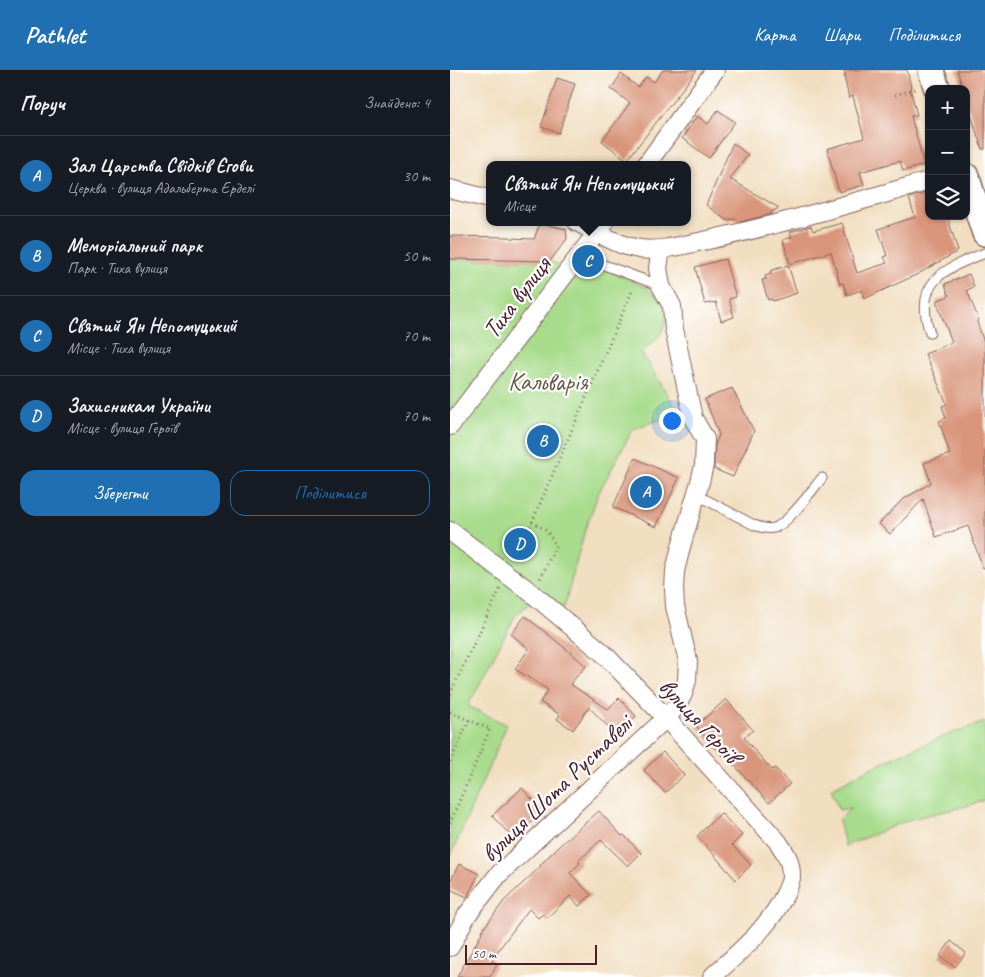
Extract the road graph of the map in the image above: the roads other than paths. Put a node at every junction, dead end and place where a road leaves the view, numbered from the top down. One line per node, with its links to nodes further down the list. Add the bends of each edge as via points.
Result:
1 (715, 70): 2 (street)
2 (649, 161)
3 (925, 182): 9 (street, via 736,234)
4 (970, 188): 8 (main road)
5 (450, 189): 6 (street)
6 (486, 198)
7 (601, 227): 9 (street, via 628,247); 11 (street, Тиха вулиця)
8 (985, 233)
9 (661, 249): 12 (street, via 658,268)
10 (985, 254): 13 (lane, via 952,267 930,286 925,306)
11 (574, 262): 12 (lane, via 604,265); 14 (street, Тиха вулиця)
12 (661, 286): 16 (street, вулиця Шота Руставелі, via 672,306 693,418 706,439)
13 (930, 333)
14 (450, 426)
15 (822, 478): 16 (lane, via 781,525 773,528 754,525)
16 (697, 495): 18 (street, вулиця Шота Руставелі, via 675,571 674,589 688,661 687,680 680,700)
17 (450, 531): 18 (street, вулиця Героїв, via 603,653)
18 (666, 718): 19 (street, вулиця Шота Руставелі, via 498,875 467,916); 20 (street, вулиця Героїв, via 778,842 790,860 791,880 783,899 754,938)
19 (450, 947)
20 (712, 977)

